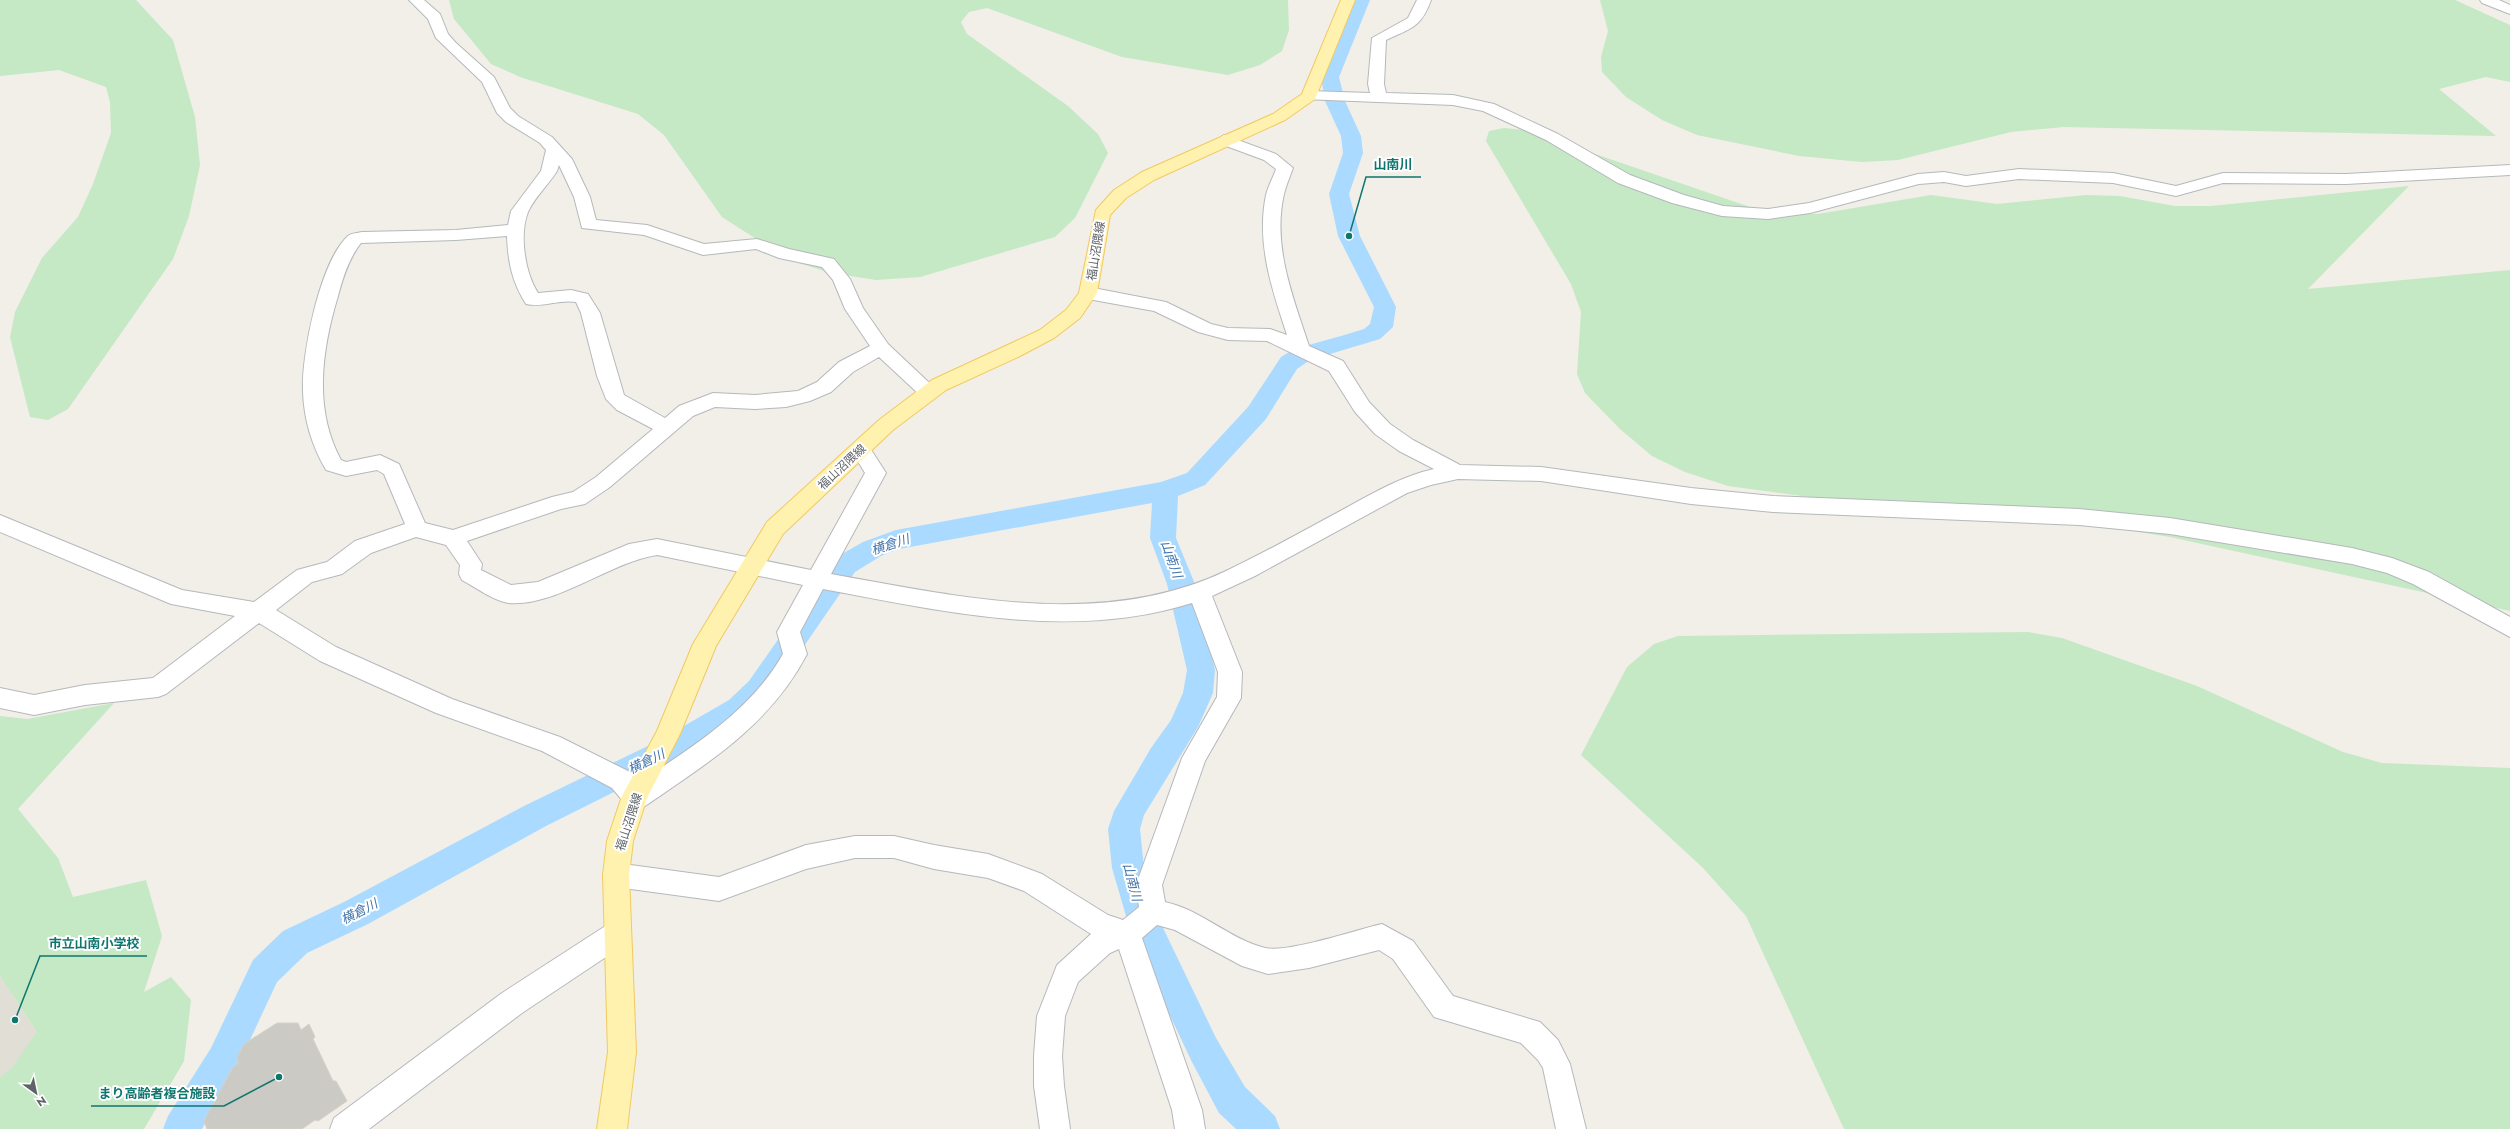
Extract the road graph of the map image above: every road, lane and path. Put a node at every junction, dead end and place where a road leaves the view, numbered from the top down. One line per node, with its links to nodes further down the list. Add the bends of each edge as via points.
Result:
1 (416, 0): 9 (street, via 435,17 441,35 451,46 489,80 503,110 512,120)
2 (1348, 0): 6 (main road)
3 (1424, 0): 7 (street, via 1418,16 1379,38 1376,84)
4 (2487, 0): 5 (street)
5 (2510, 10)
6 (1309, 96): 7 (street); 8 (main road, 福山沼隈線, via 1279,117)
7 (1379, 98): 10 (street, via 1453,100 1488,107 1552,137 1624,179 1722,212 1768,214 1810,208 1918,179 1944,177 1966,181 2019,174 2113,178 2175,191 2223,178 2346,179)
8 (1224, 140): 12 (main road, 福山沼隈線, via 1148,176 1120,194 1102,214); 14 (street, via 1270,157 1285,168 1275,194 1272,219 1274,248 1282,291)
9 (554, 148): 11 (street, via 549,171 520,211); 13 (street, via 566,163 582,197 588,224 647,230 703,250 757,244 785,254 828,263 841,279 854,309)
10 (2510, 170)
11 (516, 230): 16 (street, via 517,261 530,297 533,300 564,296 582,298 586,301 594,323 607,380 616,400); 20 (street, via 355,239 346,250 330,289 313,368 313,394 318,424 328,456 333,465 346,469 380,462 392,469)
12 (1088, 293): 14 (street, via 1159,306 1205,328 1228,334 1270,335); 15 (main road, 福山沼隈線, via 1073,314 1047,334 1013,352 939,384)
13 (881, 348): 15 (street); 16 (street, via 846,367 824,387 803,396 755,402 713,400 686,411)
14 (1301, 350): 18 (street, via 1336,366 1363,408 1393,439)
15 (929, 392): 17 (main road, 福山沼隈線, via 886,425)
16 (666, 427): 21 (street, via 603,482 578,499 559,502)
17 (860, 450): 22 (main road, 福山沼隈線, via 775,528); 23 (street, via 876,473)
18 (1458, 472): 24 (street, via 1428,478 1400,488 1247,570); 26 (street, via 1541,474 1691,496 1773,504 2079,517 2170,526 2352,556 2392,566 2438,587)
19 (0, 523): 25 (street, via 179,598)
20 (418, 528): 21 (street, via 434,536); 25 (street, via 364,547 334,568 305,576)
21 (453, 538): 22 (street, via 471,564 470,574 509,594 541,590 637,550 657,547)
22 (751, 566): 23 (street); 28 (main road, 福山沼隈線, via 705,644 668,734)
23 (818, 581): 24 (street, via 984,608 1075,614 1133,609); 28 (street, via 792,643 782,680 747,717 636,798)
24 (1199, 592): 30 (street, via 1230,672 1229,698 1194,758 1159,856 1149,885)
25 (260, 612): 27 (street, via 158,687 85,695 34,705); 28 (street, via 328,654 444,706 551,744)
26 (2510, 628)
27 (0, 698)
28 (627, 781): 29 (main road, 福山沼隈線)
29 (616, 875): 31 (main road, 福山沼隈線); 32 (street, via 718,889 806,857 855,847 894,847 988,866 1033,882 1100,925)
30 (1153, 912): 32 (street); 37 (street, via 1169,914 1202,928 1242,954 1268,962 1309,957 1382,937 1402,950 1444,1007 1530,1032 1548,1050 1556,1064)
31 (617, 934): 33 (street, via 512,1003); 34 (main road, 福山沼隈線, via 622,1052)
32 (1127, 934): 35 (street, via 1101,943 1067,974 1051,1016 1049,1086); 36 (street, via 1187,1110)
33 (345, 1129)
34 (612, 1129)
35 (1055, 1129)
36 (1190, 1129)
37 (1571, 1129)

